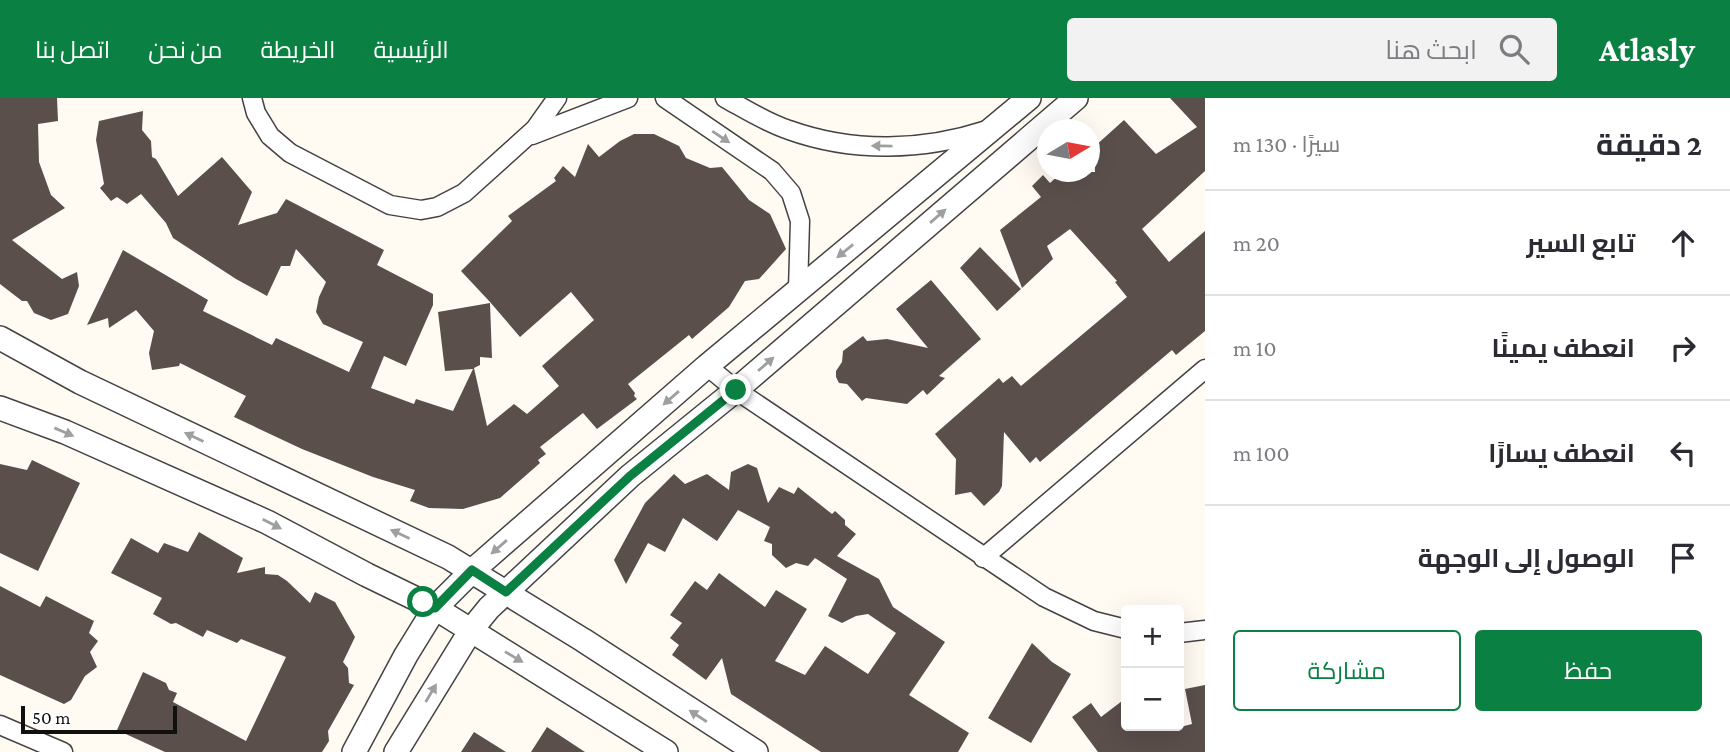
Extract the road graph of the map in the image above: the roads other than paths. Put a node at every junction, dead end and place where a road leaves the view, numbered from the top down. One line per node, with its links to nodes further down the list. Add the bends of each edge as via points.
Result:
1 (252, 98): 9 (street, via 262,125 279,145 405,209 449,203)
2 (557, 98): 9 (street)
3 (628, 98): 9 (street)
4 (665, 98): 10 (street, one-way to 10, via 772,171 791,193 800,221)
5 (726, 98): 8 (street, one-way to 5, via 929,144 860,146 787,130)
6 (1030, 98): 8 (street)
7 (1076, 98): 14 (street, one-way to 7)
8 (997, 126): 10 (street, one-way to 10)
9 (526, 138)
10 (798, 290): 12 (street)
11 (0, 338): 17 (street, one-way to 11, via 79,382)
12 (707, 366): 14 (street); 17 (street, one-way to 17)
13 (1205, 369): 16 (street)
14 (736, 390): 16 (street); 18 (street, via 630,476)
15 (0, 408): 19 (street, one-way to 19, via 267,522)
16 (983, 558): 20 (street, via 1044,597 1094,621)
17 (472, 570): 18 (street); 19 (street)
18 (506, 592): 22 (street); 30 (street, one-way to 18)
19 (435, 608): 22 (street); 27 (street)
20 (1121, 628)
21 (1205, 629): 23 (street)
22 (471, 630): 28 (street, one-way to 22); 29 (street, one-way to 29)
23 (1184, 632)
24 (0, 725): 25 (street)
25 (37, 746): 26 (street)
26 (63, 752)
27 (354, 752)
28 (396, 752)
29 (666, 752)
30 (756, 752)

